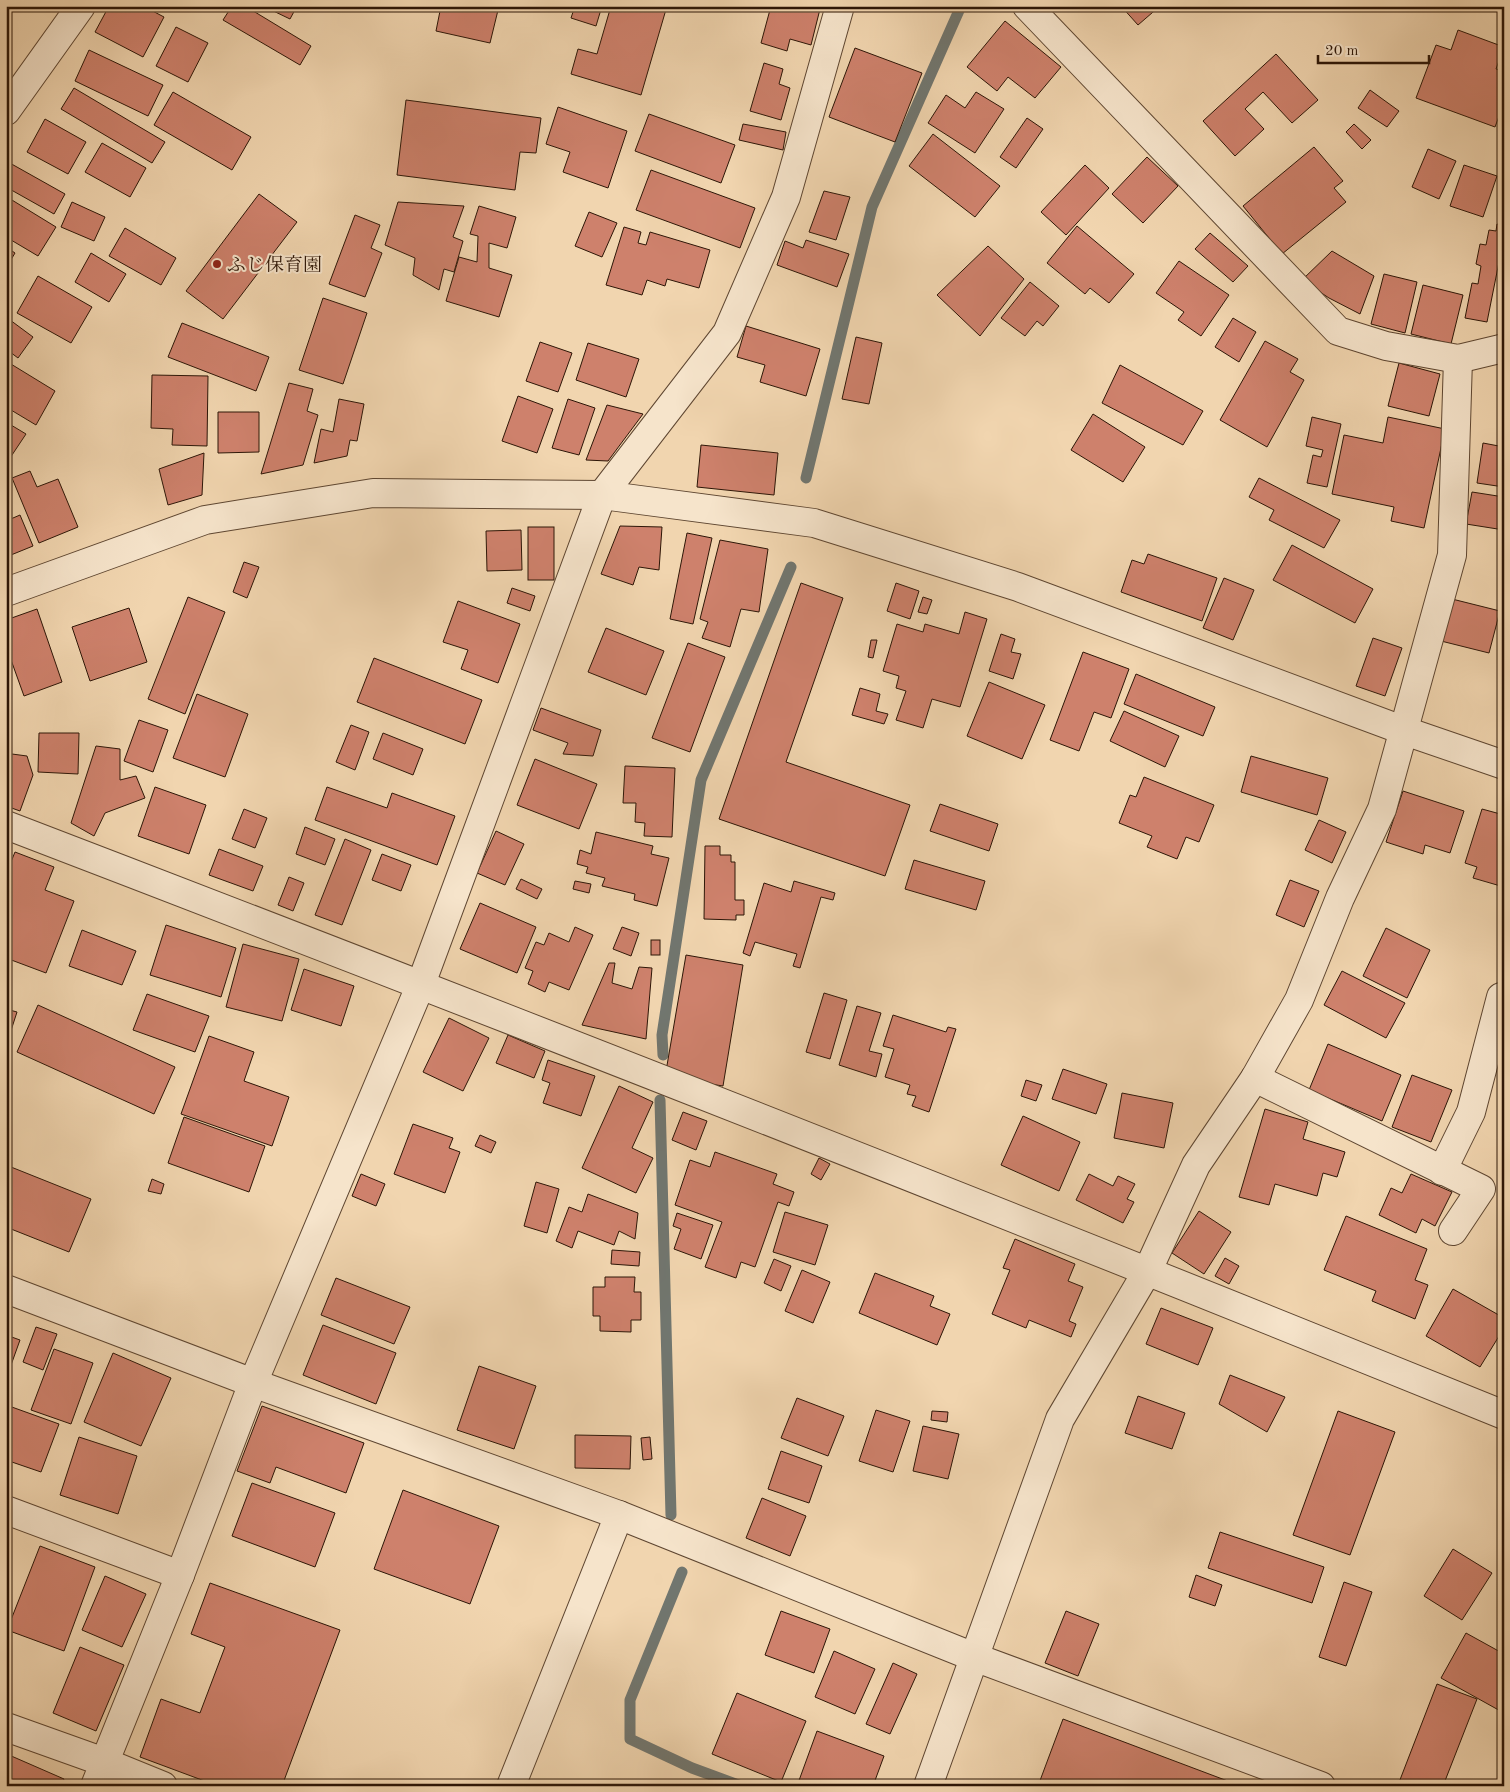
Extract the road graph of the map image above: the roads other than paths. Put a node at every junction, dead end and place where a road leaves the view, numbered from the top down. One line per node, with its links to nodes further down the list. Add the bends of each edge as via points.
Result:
1 (81, 6): 4 (street)
2 (840, 6): 7 (street, via 786,198 727,333)
3 (1027, 6): 6 (street, via 1338,331 1386,346)
4 (6, 111)
5 (1504, 348): 6 (street)
6 (1458, 358): 9 (street, via 1452,555)
7 (602, 496): 8 (street, via 373,493 326,500 205,520); 9 (street, via 814,523 1018,587); 12 (street)
8 (6, 592)
9 (1404, 732): 10 (street); 14 (street, via 1382,809 1340,898 1299,1000)
10 (1504, 764)
11 (6, 825): 12 (street)
12 (421, 984): 17 (street); 19 (street)
13 (1501, 997): 15 (street, via 1471,1112)
14 (1255, 1078): 15 (street); 17 (street, via 1196,1165)
15 (1442, 1171): 16 (street, via 1481,1189)
16 (1453, 1231)
17 (1148, 1270): 20 (street); 24 (street, via 1060,1418)
18 (6, 1289): 19 (street)
19 (253, 1383): 22 (street); 23 (street)
20 (1504, 1415)
21 (6, 1510): 23 (street)
22 (619, 1514): 24 (street); 28 (street)
23 (180, 1575): 26 (street)
24 (974, 1657): 29 (street); 30 (street)
25 (6, 1727): 26 (street)
26 (100, 1774): 27 (street)
27 (162, 1786)
28 (510, 1786)
29 (928, 1786)
30 (1321, 1786)

